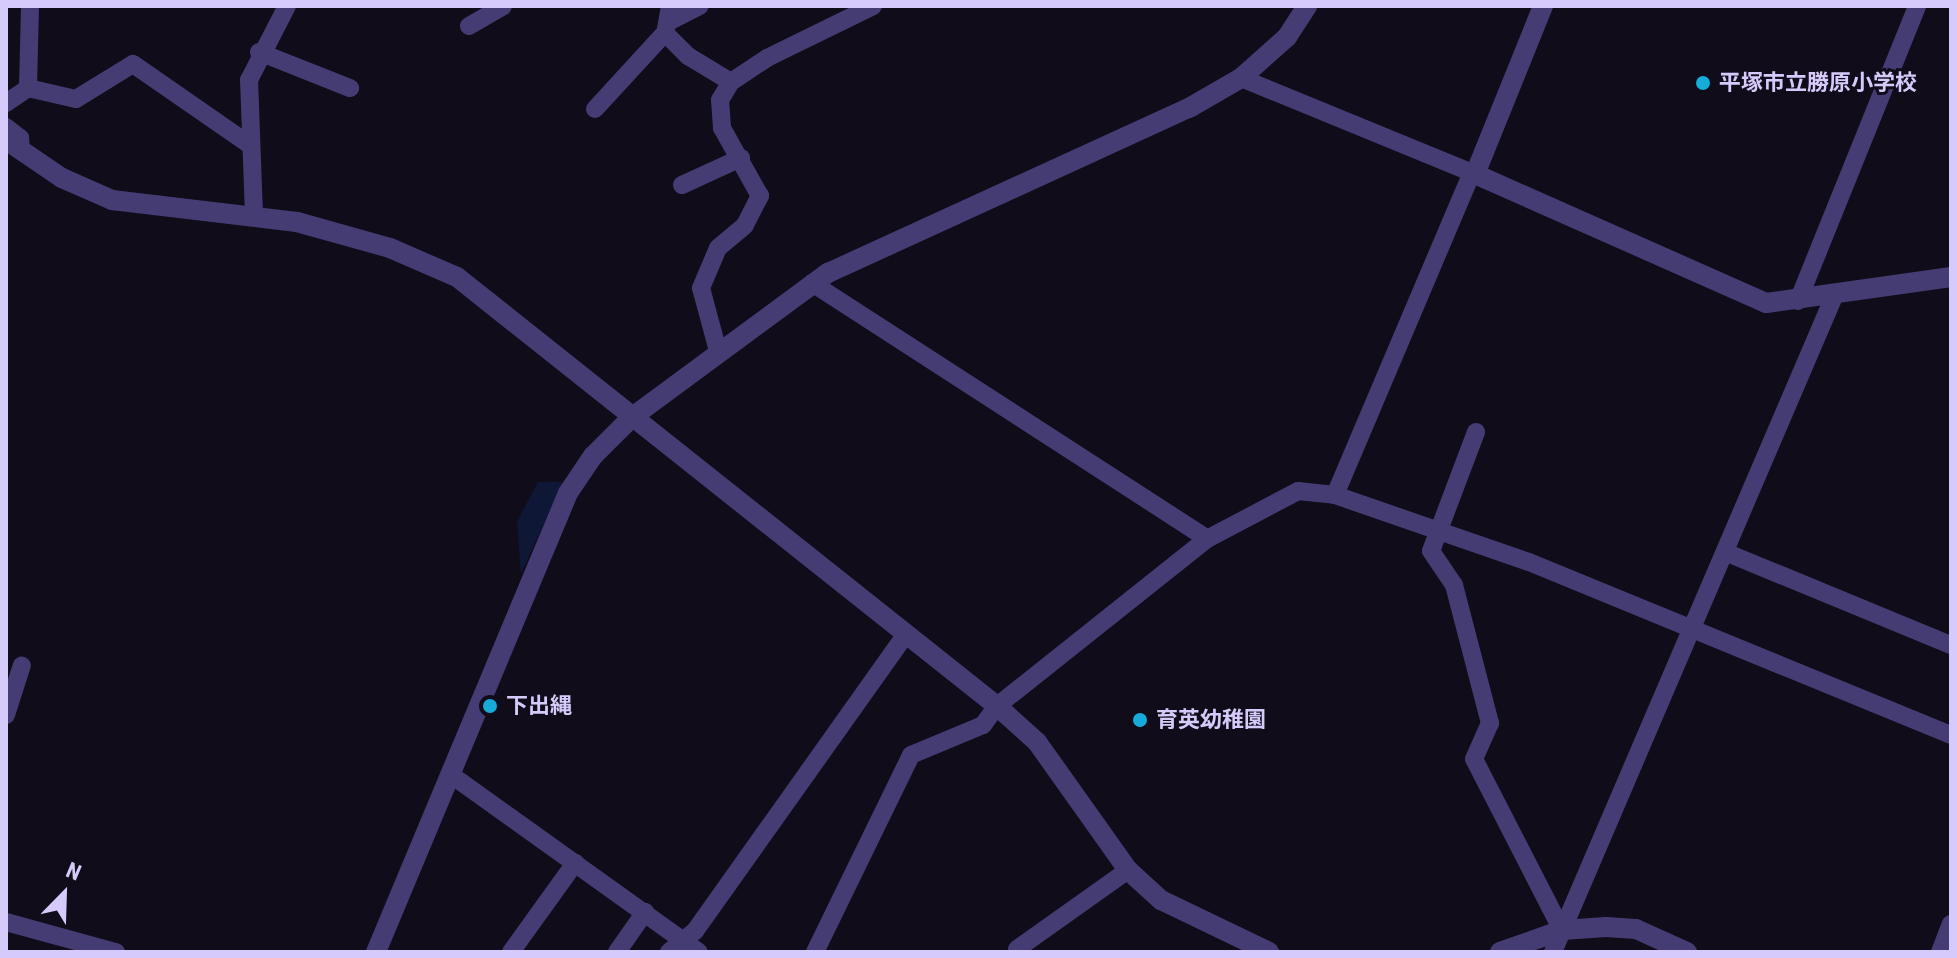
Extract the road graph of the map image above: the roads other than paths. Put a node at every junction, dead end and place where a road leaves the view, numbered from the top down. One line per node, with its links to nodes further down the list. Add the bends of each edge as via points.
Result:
1 (30, 6): 14 (street)
2 (287, 6): 11 (street)
3 (503, 6): 10 (street)
4 (700, 6): 9 (street)
5 (873, 6): 13 (street)
6 (1307, 6): 12 (street, via 1287,37)
7 (1543, 6): 22 (street)
8 (1917, 6): 28 (street)
9 (669, 20): 13 (street, via 688,56); 17 (street)
10 (469, 26)
11 (259, 52): 15 (street); 20 (street, via 249,80)
12 (1241, 78): 22 (street); 26 (street)
13 (731, 82): 21 (street, via 720,100 722,128)
14 (28, 88): 16 (street); 20 (street, via 76,99 133,64)
15 (350, 88)
16 (6, 103)
17 (595, 109)
18 (6, 127): 19 (street, via 20,138)
19 (14, 145): 24 (street, via 112,200)
20 (250, 145): 24 (street)
21 (741, 158): 23 (street); 29 (street, via 760,196 745,225 718,248 701,288)
22 (1474, 173): 28 (street, via 1626,238 1744,298); 32 (street)
23 (682, 185)
24 (254, 215): 30 (street, via 390,248 457,277)
25 (1951, 277): 27 (street)
26 (812, 283): 29 (street); 34 (street)
27 (1835, 294): 28 (street); 35 (street)
28 (1798, 301)
29 (718, 351): 30 (street)
30 (631, 418): 37 (street); 43 (street, via 568,493)
31 (1476, 432): 33 (street)
32 (1335, 495): 33 (street); 34 (street, via 1298,491)
33 (1435, 530): 36 (street); 49 (street, via 1431,551 1454,585 1490,723 1474,759)
34 (1207, 539): 40 (street)
35 (1725, 552): 36 (street); 38 (street)
36 (1691, 630): 42 (street); 49 (street)
37 (906, 634): 40 (street); 50 (street, via 695,931)
38 (1951, 645)
39 (22, 665): 41 (street)
40 (997, 706): 45 (street, via 1037,742); 58 (street, via 983,725 934,742 902,767)
41 (6, 715)
42 (1951, 735)
43 (450, 774): 44 (street); 54 (street)
44 (575, 863): 46 (street); 55 (street)
45 (1128, 870): 51 (street, via 1161,900); 52 (street)
46 (645, 912): 50 (street); 56 (street)
47 (6, 922): 53 (street)
48 (1951, 924): 63 (street)
49 (1562, 930): 60 (street); 61 (street); 62 (street, via 1636,929)
50 (674, 945): 57 (street)
51 (1233, 946): 59 (street)
52 (1017, 949)
53 (116, 952)
54 (376, 952)
55 (511, 952)
56 (617, 952)
57 (699, 952)
58 (815, 952)
59 (1269, 952)
60 (1500, 952)
61 (1553, 952)
62 (1687, 952)
63 (1940, 952)

